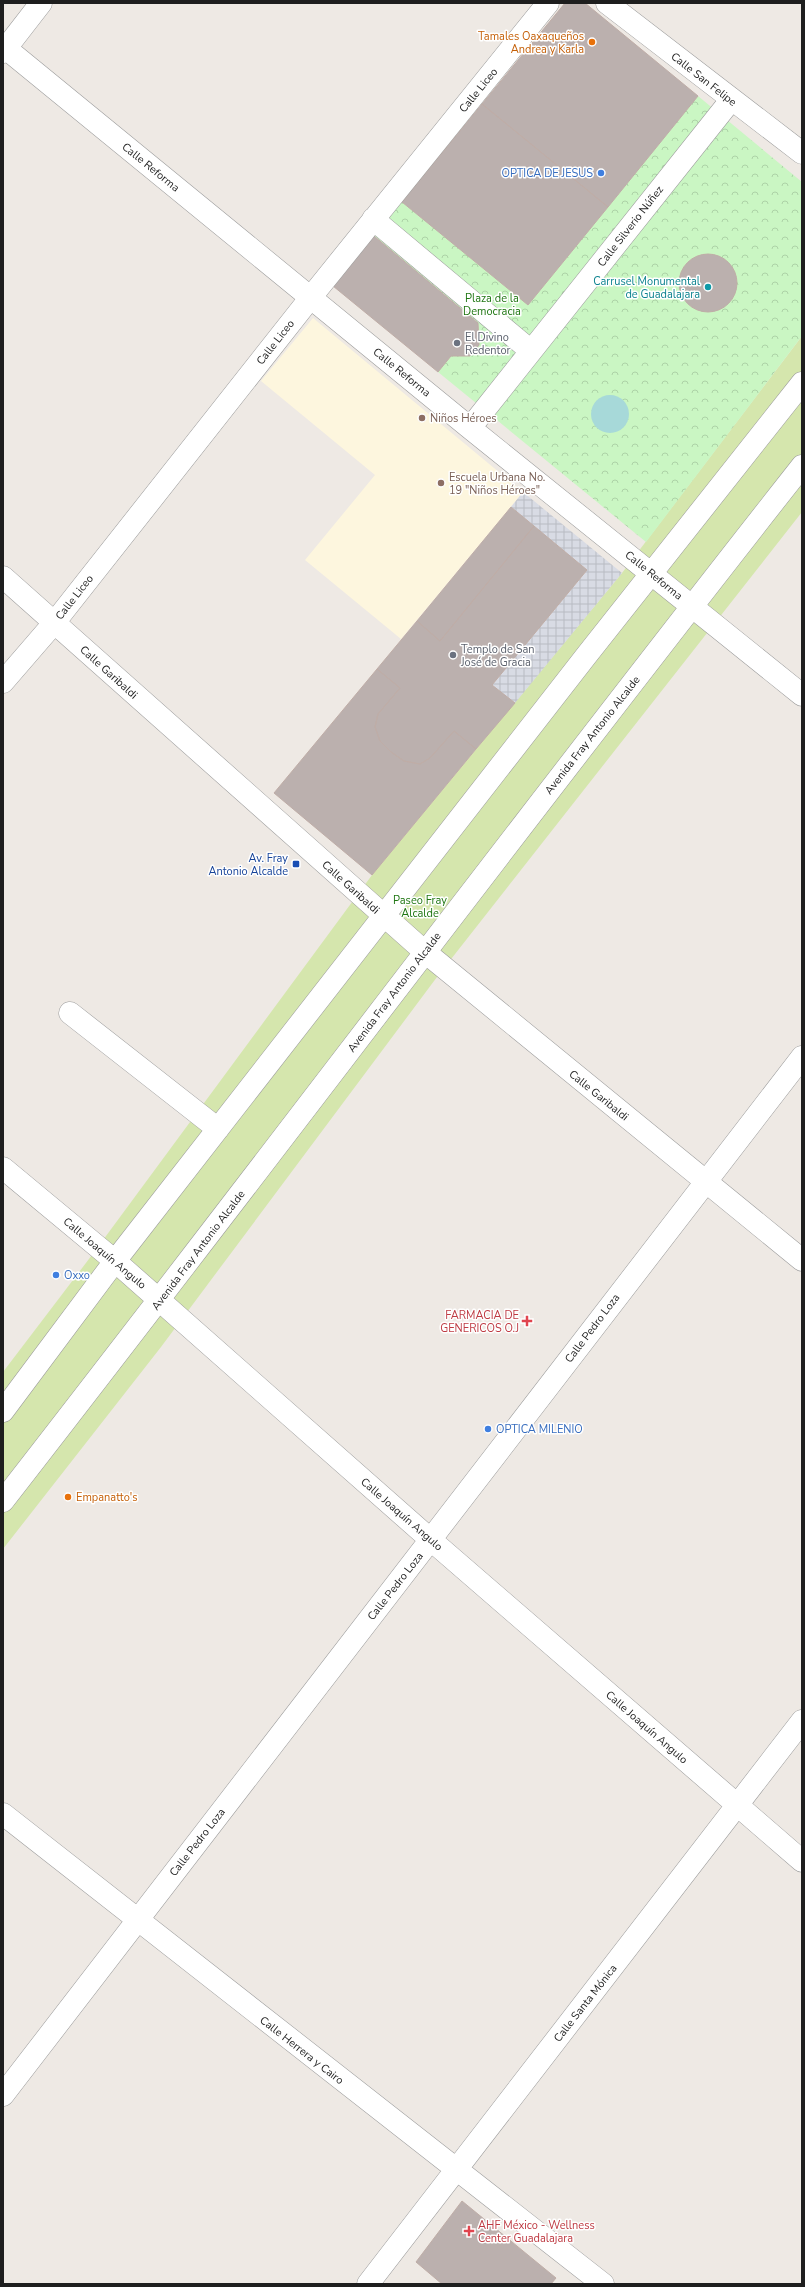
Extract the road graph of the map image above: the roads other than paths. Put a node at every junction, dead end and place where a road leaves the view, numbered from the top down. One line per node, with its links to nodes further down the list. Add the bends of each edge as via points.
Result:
1 (41, 3): 4 (street)
2 (548, 3): 7 (street, Calle Liceo)
3 (607, 3): 5 (street, Calle San Felipe)
4 (4, 49): 8 (street, Calle Reforma)
5 (731, 100): 6 (street, Calle San Felipe); 9 (street, Calle Silverio Núñez)
6 (802, 153)
7 (373, 219): 8 (street, Calle Liceo); 9 (street)
8 (311, 297): 11 (street, Calle Reforma); 16 (street, Calle Liceo)
9 (531, 351): 11 (street, Calle Silverio Núñez)
10 (802, 383): 13 (street)
11 (470, 428): 13 (street, Calle Reforma)
12 (802, 466): 15 (street, Avenida Fray Antonio Alcalde)
13 (651, 573): 15 (street, Calle Reforma); 19 (street)
14 (3, 577): 16 (street, Calle Garibaldi)
15 (691, 606): 18 (street, Calle Reforma); 20 (street, Avenida Fray Antonio Alcalde)
16 (54, 623): 17 (street, Calle Liceo); 19 (street, Calle Garibaldi)
17 (3, 682)
18 (802, 695)
19 (384, 917): 20 (street, Calle Garibaldi); 23 (street)
20 (425, 952): 25 (street, Calle Garibaldi); 28 (street, Avenida Fray Antonio Alcalde)
21 (70, 1013): 23 (street)
22 (802, 1057): 25 (street, Calle Pedro Loza)
23 (218, 1129): 27 (street)
24 (3, 1168): 27 (street, Calle Joaquín Angulo)
25 (706, 1182): 26 (street, Calle Garibaldi); 31 (street, Calle Pedro Loza)
26 (802, 1260)
27 (115, 1261): 28 (street, Calle Joaquín Angulo); 29 (street)
28 (160, 1300): 30 (street, Avenida Fray Antonio Alcalde); 31 (street, Calle Joaquín Angulo)
29 (3, 1411)
30 (3, 1501)
31 (431, 1540): 33 (street, Calle Joaquín Angulo); 36 (street, Calle Pedro Loza)
32 (802, 1721): 33 (street, Calle Santa Mónica)
33 (738, 1806): 35 (street, Calle Joaquín Angulo); 38 (street, Calle Santa Mónica)
34 (3, 1814): 36 (street, Calle Herrera y Cairo)
35 (802, 1860)
36 (137, 1920): 37 (street, Calle Pedro Loza); 38 (street, Calle Herrera y Cairo)
37 (3, 2095)
38 (455, 2170): 39 (street, Calle Santa Mónica); 40 (street, Calle Herrera y Cairo)
39 (368, 2284)
40 (603, 2284)

